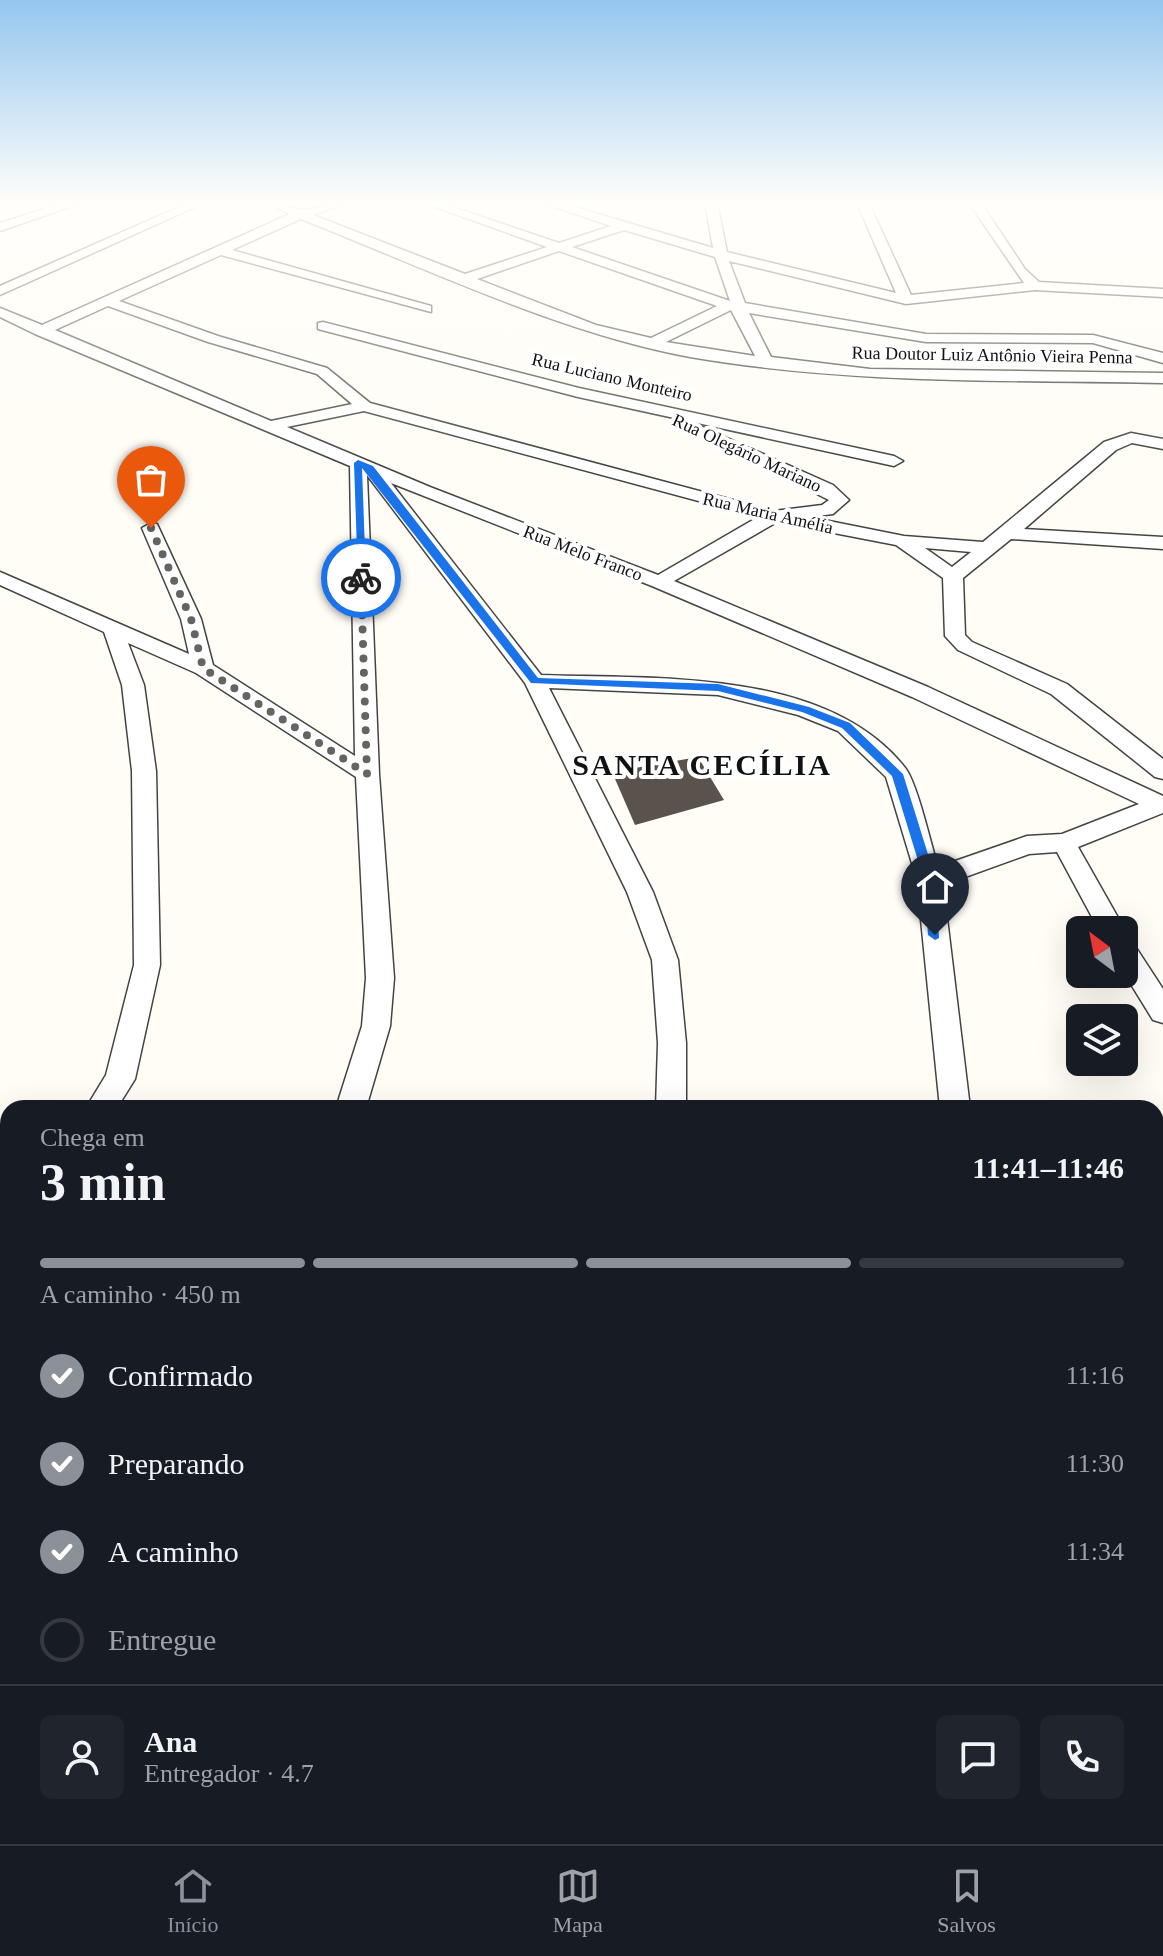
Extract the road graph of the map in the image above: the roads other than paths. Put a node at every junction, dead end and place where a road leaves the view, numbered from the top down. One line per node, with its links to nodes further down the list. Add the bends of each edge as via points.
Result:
1 (138, 289): 12 (street)
2 (355, 289): 14 (street)
3 (494, 289): 18 (street, Rua Doutor Luiz Antônio Vieira Penna, via 591,328)
4 (682, 289): 13 (street)
5 (729, 289): 13 (street)
6 (861, 289): 11 (street)
7 (901, 289): 11 (street)
8 (1008, 289): 11 (street)
9 (1091, 289): 10 (street)
10 (1163, 293)
11 (906, 300)
12 (110, 302): 17 (street); 25 (street, via 322,371)
13 (734, 306): 18 (street); 20 (street, via 926,338 1081,338); 22 (street)
14 (426, 309)
15 (0, 312): 17 (street, Rua Melo Franco)
16 (323, 326): 24 (street, Rua Luciano Monteiro)
17 (40, 331): 26 (street, Rua Melo Franco)
18 (653, 343): 22 (street, Rua Doutor Luiz Antônio Vieira Penna)
19 (1163, 344): 20 (street)
20 (1139, 351): 21 (street)
21 (1163, 358)
22 (765, 360): 23 (street, Rua Doutor Luiz Antônio Vieira Penna, via 870,374)
23 (1163, 378)
24 (641, 405): 28 (street, Rua Luciano Monteiro); 31 (street, Rua Olegário Mariano, via 776,464 840,500 827,510)
25 (364, 406): 26 (street, Rua Maria Amélia); 31 (street, Rua Maria Amélia)
26 (274, 425): 29 (street, Rua Melo Franco)
27 (1163, 444): 34 (street, via 1131,438 1110,446)
28 (894, 461)
29 (364, 466): 30 (street, Rua Melo Franco); 32 (street); 45 (street)
30 (424, 491): 32 (street, via 413,507); 40 (street, Rua Melo Franco)
31 (774, 516): 35 (street, Rua Maria Amélia); 40 (street, Rua Olegário Mariano)
32 (413, 526): 43 (street)
33 (151, 528): 42 (street, via 191,619)
34 (1007, 533): 36 (street); 37 (street)
35 (902, 541): 37 (street); 38 (street, Rua Maria Amélia)
36 (1163, 543)
37 (984, 548): 38 (street)
38 (953, 576): 44 (street, via 955,636 965,646 1059,689)
39 (0, 578): 41 (street)
40 (659, 582): 46 (street, Rua Melo Franco, via 920,692)
41 (113, 628): 42 (street); 52 (street, via 133,685 144,771 147,965 120,1079)
42 (203, 668): 45 (street)
43 (535, 681): 48 (street, via 718,688 846,726 897,774); 54 (street, via 640,892 665,960)
44 (1163, 771)
45 (367, 774): 53 (street, via 380,978 376,1026)
46 (1162, 804): 47 (street)
47 (1064, 843): 48 (street, via 1027,845); 49 (street)
48 (930, 880): 55 (street)
49 (1104, 916)
50 (1138, 972): 51 (street)
51 (1163, 1012)
52 (106, 1100)
53 (353, 1100)
54 (671, 1100)
55 (954, 1100)

